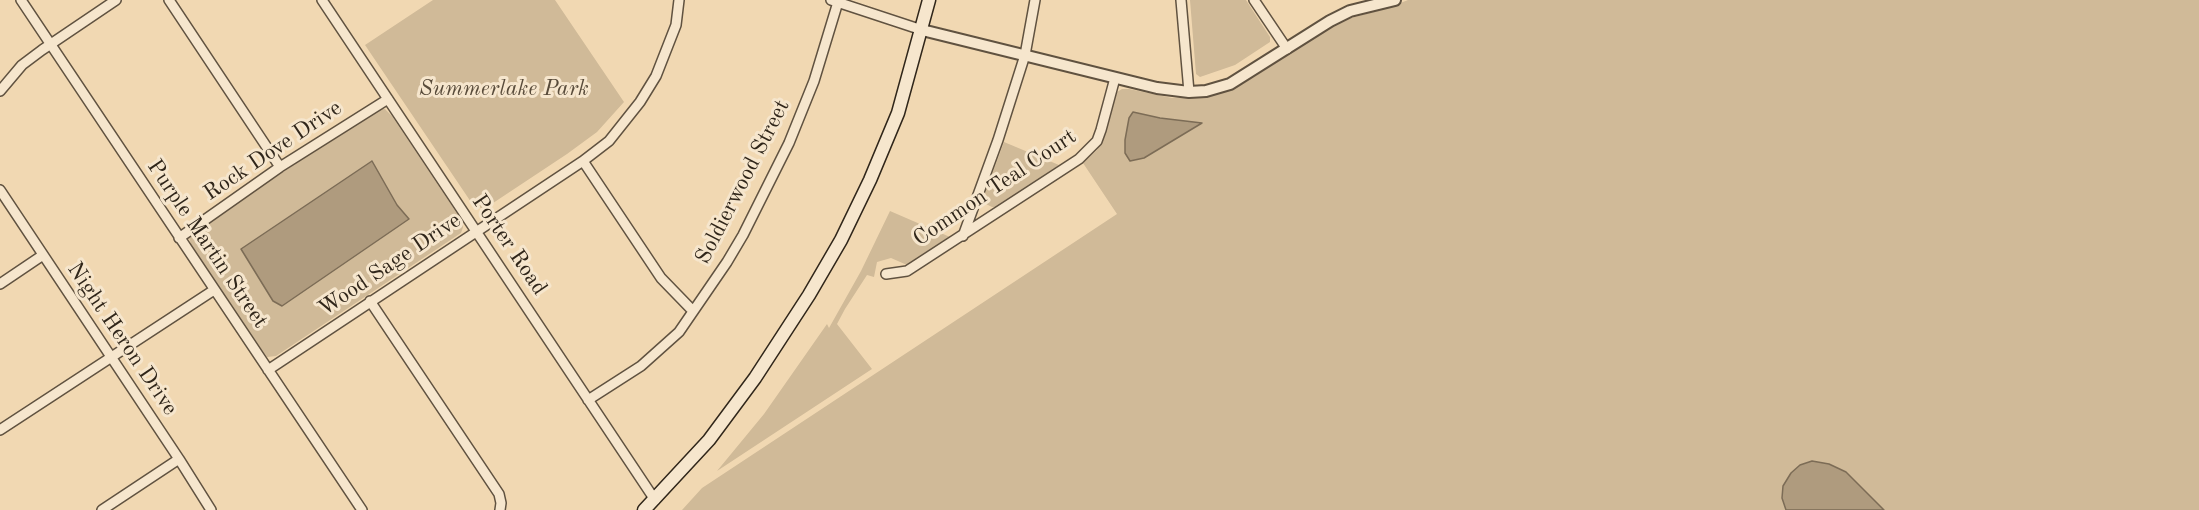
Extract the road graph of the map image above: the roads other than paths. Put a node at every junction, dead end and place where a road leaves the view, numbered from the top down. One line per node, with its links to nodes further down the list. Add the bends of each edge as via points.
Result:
1 (21, 0): 13 (street, Purple Martin Street)
2 (116, 0): 13 (street)
3 (169, 0): 21 (street)
4 (322, 0): 19 (street, Porter Road)
5 (679, 0): 20 (street, Wood Sage Drive, via 676,26 656,76 625,124)
6 (929, 0): 12 (main road)
7 (1035, 0): 15 (street)
8 (1181, 0): 18 (street)
9 (1254, 0): 14 (street)
10 (1395, 0): 14 (street, via 1338,16)
11 (834, 1): 12 (street); 31 (street, Soldierwood Street, via 814,81 789,143 743,235)
12 (922, 30): 15 (street); 37 (main road, via 898,113 836,250 756,378 709,440)
13 (50, 43): 17 (street, via 22,65); 25 (street, Purple Martin Street)
14 (1287, 49): 18 (street, via 1230,84)
15 (1025, 55): 16 (street); 24 (street)
16 (1114, 78): 18 (street); 24 (street, Common Teal Court, via 1101,130 1090,149)
17 (0, 91)
18 (1189, 92)
19 (388, 99): 21 (street, Rock Dove Drive); 23 (street, Porter Road)
20 (583, 161): 23 (street, Wood Sage Drive); 31 (street, via 661,278)
21 (280, 167): 25 (street, Rock Dove Drive)
22 (0, 190): 26 (street, Night Heron Drive)
23 (475, 231): 30 (street, Wood Sage Drive); 34 (street, Porter Road)
24 (963, 236): 27 (street, Common Teal Court, via 906,271)
25 (180, 238): 29 (street, Purple Martin Street)
26 (43, 255): 28 (street); 32 (street, Night Heron Drive)
27 (886, 274)
28 (0, 284)
29 (214, 290): 32 (street); 33 (street, Purple Martin Street)
30 (370, 301): 33 (street, Wood Sage Drive); 41 (street, via 499,494)
31 (693, 311): 34 (street, Soldierwood Street, via 663,348)
32 (111, 357): 35 (street); 36 (street, Night Heron Drive)
33 (268, 370): 40 (street, Purple Martin Street)
34 (588, 400): 37 (street, Porter Road)
35 (0, 430)
36 (179, 459): 38 (street); 39 (street, Night Heron Drive)
37 (655, 500): 42 (main road)
38 (102, 510)
39 (211, 510)
40 (362, 510)
41 (500, 510)
42 (644, 510)

